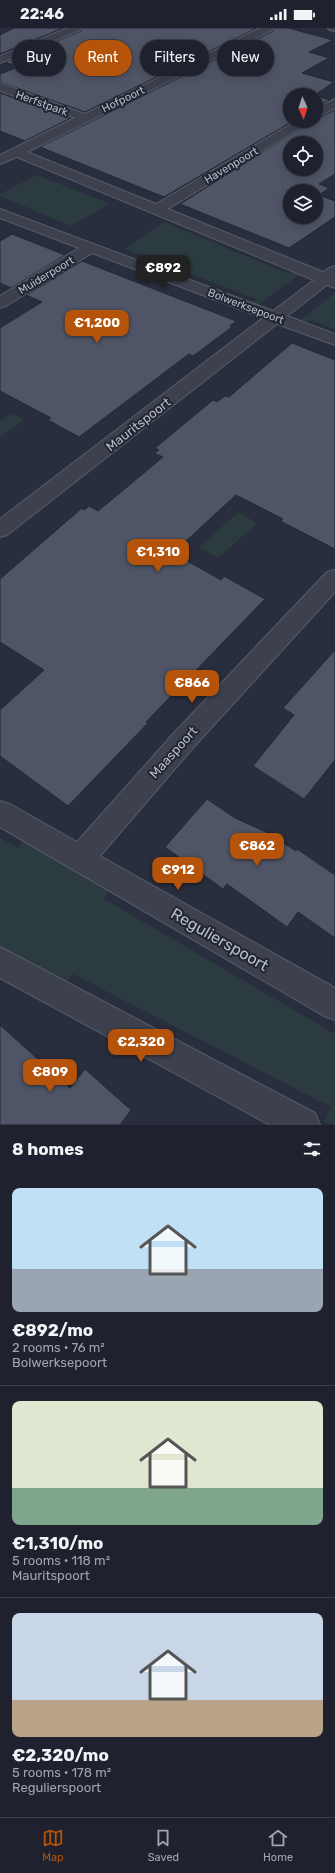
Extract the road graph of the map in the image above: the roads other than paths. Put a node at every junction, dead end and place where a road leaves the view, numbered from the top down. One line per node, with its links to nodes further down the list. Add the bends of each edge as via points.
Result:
1 (76, 28): 3 (street)
2 (268, 28): 7 (street, Hofpoort)
3 (0, 60)
4 (0, 87): 7 (street, Herfstpark)
5 (335, 103): 6 (street)
6 (323, 110)
7 (85, 118): 9 (street, Hofpoort)
8 (293, 128): 11 (street, Havenpoort)
9 (16, 152): 10 (street, Hofpoort); 11 (street)
10 (0, 160)
11 (157, 210): 14 (street)
12 (0, 213): 13 (street, Bolwerksepoort)
13 (92, 248): 15 (street, Muiderpoort); 16 (street, Bolwerksepoort)
14 (332, 278): 16 (street, Mauritspoort)
15 (0, 303)
16 (275, 317): 17 (street, Bolwerksepoort); 18 (street, Mauritspoort)
17 (335, 340)
18 (0, 530)
19 (335, 578): 21 (street, Maaspoort, via 188,736)
20 (0, 814): 21 (street, Regulierspoort)
21 (80, 859): 23 (street, Regulierspoort)
22 (0, 962): 24 (street)
23 (335, 1005)
24 (303, 1125)

